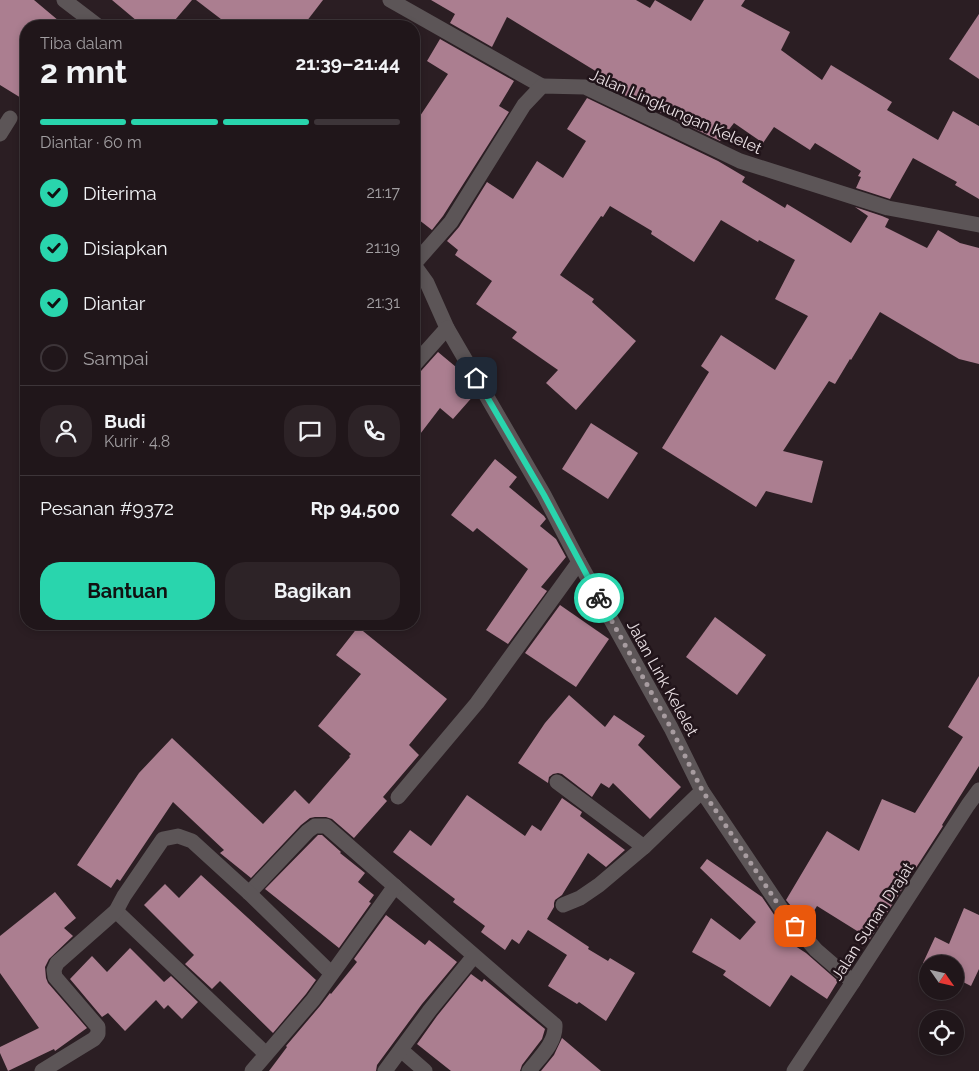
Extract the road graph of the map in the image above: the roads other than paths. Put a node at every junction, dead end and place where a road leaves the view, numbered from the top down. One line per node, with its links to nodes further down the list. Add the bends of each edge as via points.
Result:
1 (64, 0): 3 (street)
2 (390, 0): 4 (street)
3 (90, 20)
4 (542, 86): 7 (street, Jalan Lingkungan Kelelet, via 585,88 740,160 888,208); 8 (street, via 524,105 451,222)
5 (10, 118): 6 (street)
6 (0, 134)
7 (979, 224)
8 (420, 257)
9 (420, 273): 10 (street, Jalan Link Kelelet)
10 (447, 328): 11 (street); 12 (street, Jalan Link Kelelet)
11 (420, 358)
12 (579, 562): 14 (street, Jalan Link Kelelet); 16 (street, via 477,703)
13 (557, 782): 17 (street)
14 (702, 790): 17 (street); 24 (street, Jalan Link Kelelet, via 784,913 816,950)
15 (979, 790): 24 (street, Jalan Sunan Drajat)
16 (398, 797)
17 (644, 847): 20 (street, via 599,885)
18 (395, 886): 19 (street, via 326,826 315,826); 22 (street); 23 (street)
19 (249, 893): 21 (street, via 192,841 178,836 163,839); 23 (street)
20 (563, 905)
21 (116, 911): 26 (street); 27 (street, via 57,963 54,970 55,977 98,1027 98,1034)
22 (474, 956): 25 (street); 31 (street, via 555,1026 556,1033)
23 (331, 974): 26 (street)
24 (853, 982): 32 (street, Jalan Sunan Drajat)
25 (401, 1050): 29 (street); 30 (street)
26 (266, 1054): 28 (street)
27 (42, 1071)
28 (252, 1071)
29 (385, 1071)
30 (425, 1071)
31 (529, 1071)
32 (794, 1071)

